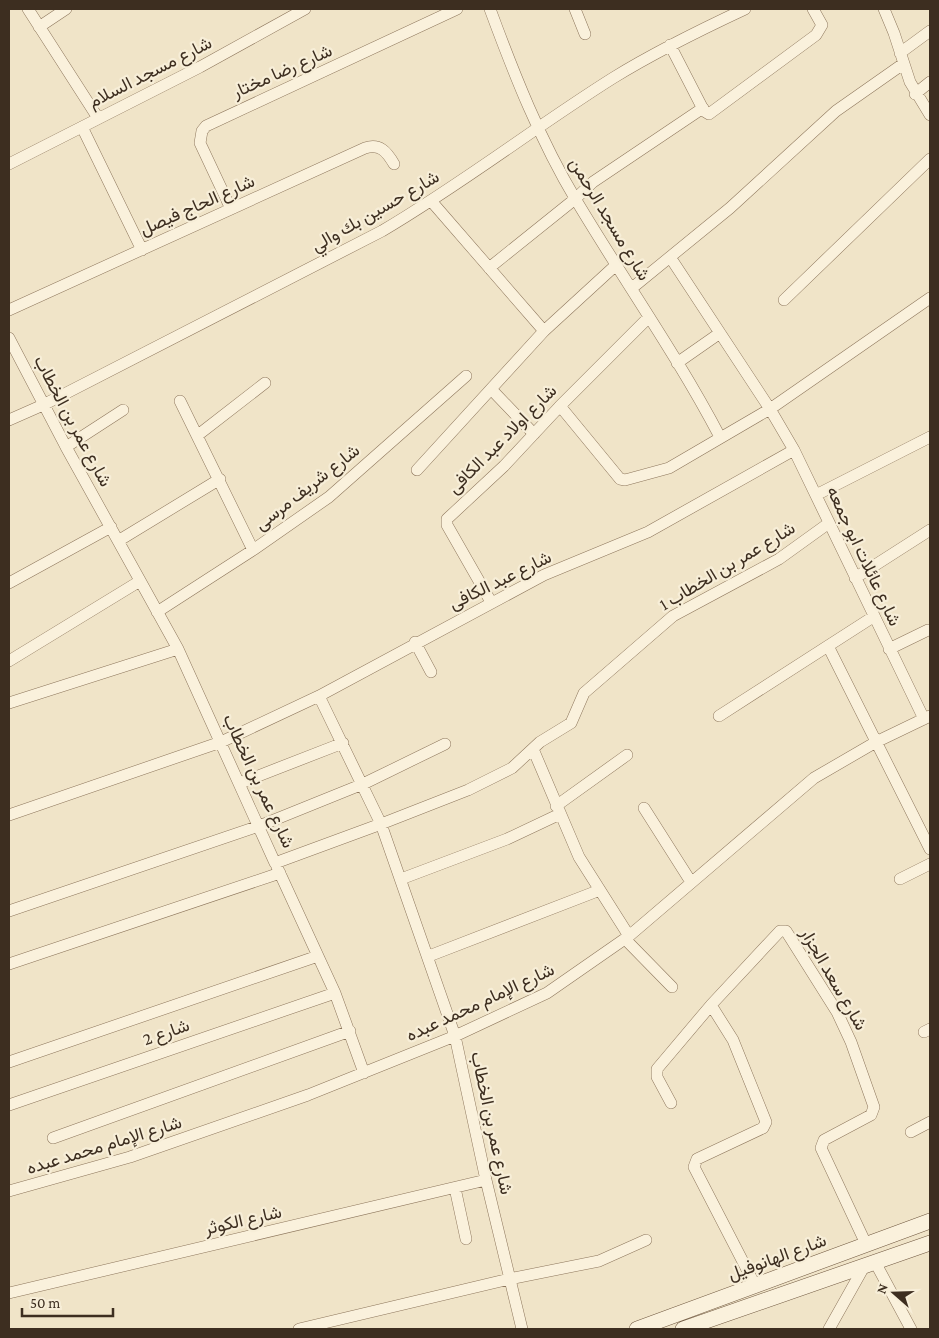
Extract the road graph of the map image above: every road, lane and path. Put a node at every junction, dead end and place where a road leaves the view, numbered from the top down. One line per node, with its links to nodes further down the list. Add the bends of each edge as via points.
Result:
1 (28, 9): 10 (street)
2 (66, 9): 10 (street)
3 (305, 9): 19 (street, شارع مسجد السلام)
4 (457, 9): 27 (street, شارع رضا مختار, via 206,126 200,143)
5 (490, 9): 21 (street, شارع مسجد الرحمن)
6 (575, 9): 12 (street)
7 (744, 9): 13 (street, شارع حسين بك والي)
8 (813, 9): 17 (street, via 822,25 816,35 712,113 706,113)
9 (884, 9): 14 (street)
10 (39, 26): 19 (street)
11 (930, 30): 14 (street)
12 (585, 34)
13 (670, 45): 17 (street); 21 (street, شارع حسين بك والي)
14 (902, 59): 16 (street); 29 (street, via 836,111 730,208)
15 (930, 82): 16 (street)
16 (915, 94): 18 (street)
17 (703, 108): 25 (street, via 593,182)
18 (930, 115)
19 (98, 118): 20 (street, شارع مسجد السلام)
20 (82, 127): 23 (street, شارع مسجد السلام); 28 (street)
21 (538, 127): 25 (street, شارع مسجد الرحمن); 26 (street, شارع حسين بك والي)
22 (930, 159): 34 (street)
23 (9, 164)
24 (394, 164): 27 (street, شارع الحاج فيصل, via 385,151 370,146)
25 (575, 199): 30 (street, شارع مسجد الرحمن); 31 (street)
26 (432, 202): 31 (street); 45 (street, شارع حسين بك والي, via 382,231)
27 (231, 209): 28 (street, شارع الحاج فيصل)
28 (142, 250): 35 (street, شارع الحاج فيصل)
29 (670, 257): 32 (street); 38 (street, شارع عائلات ابو جمعه)
30 (616, 266): 32 (street, شارع مسجد الرحمن); 37 (street)
31 (489, 268): 37 (street)
32 (632, 288): 36 (street, شارع مسجد الرحمن)
33 (930, 298): 47 (street)
34 (784, 300)
35 (9, 310)
36 (649, 317): 40 (street, شارع مسجد الرحمن); 46 (street, شارع اولاد عبد الكافى)
37 (544, 331): 43 (street)
38 (720, 333): 40 (street); 47 (street, شارع عائلات ابو جمعه)
39 (9, 338): 45 (street, شارع عمر بن الخطاب)
40 (677, 362): 53 (street, شارع مسجد الرحمن)
41 (466, 376): 63 (street, شارع شريف مرسى, via 329,497)
42 (265, 383): 51 (street)
43 (491, 389): 50 (street); 56 (street)
44 (180, 401): 51 (street)
45 (43, 405): 49 (street, شارع حسين بك والي); 54 (street, شارع عمر بن الخطاب)
46 (560, 406): 50 (street, شارع اولاد عبد الكافى); 53 (street, via 620,479 625,480 669,468)
47 (770, 409): 53 (street); 55 (street, شارع عائلات ابو جمعه)
48 (123, 410): 54 (street)
49 (9, 420)
50 (534, 434): 67 (street, شارع اولاد عبد الكافى, via 447,521)
51 (198, 436): 57 (street)
52 (930, 436): 58 (street)
53 (720, 437)
54 (66, 447): 60 (street, شارع عمر بن الخطاب)
55 (794, 450): 58 (street, شارع عائلات ابو جمعه); 67 (street, شارع عبد الكافى, via 648,532 544,575)
56 (417, 470)
57 (220, 479): 62 (street); 63 (street)
58 (816, 495): 59 (street, شارع عائلات ابو جمعه)
59 (829, 523): 64 (street, شارع عائلات ابو جمعه); 85 (street, شارع عمر بن الخطاب 1, via 779,559 673,616 584,693 571,723)
60 (111, 527): 62 (street, شارع عمر بن الخطاب); 66 (street)
61 (930, 530): 64 (street)
62 (118, 542): 65 (street, شارع عمر بن الخطاب)
63 (253, 550): 68 (street, شارع شريف مرسى)
64 (855, 578): 69 (street, شارع عائلات ابو جمعه)
65 (140, 581): 68 (street, شارع عمر بن الخطاب); 75 (street)
66 (9, 583)
67 (491, 602): 71 (street, شارع عبد الكافى)
68 (157, 612): 73 (street, شارع عمر بن الخطاب)
69 (873, 617): 72 (street); 74 (street, شارع عائلات ابو جمعه)
70 (928, 630): 74 (street)
71 (415, 642): 76 (street); 77 (street, شارع عبد الكافى)
72 (828, 646): 79 (street); 82 (street)
73 (178, 649): 78 (street); 81 (street, شارع عمر بن الخطاب)
74 (890, 649): 80 (street, شارع عائلات ابو جمعه)
75 (9, 661)
76 (430, 672)
77 (319, 696): 81 (street, شارع عبد الكافى); 83 (street)
78 (9, 703)
79 (719, 716)
80 (927, 718): 82 (street, شارع الإمام محمد عبده)
81 (222, 742): 87 (street, شارع عمر بن الخطاب); 91 (street, شارع عبد الكافى)
82 (876, 742): 94 (street); 99 (street, شارع الإمام محمد عبده, via 802,787)
83 (343, 743): 87 (street); 88 (street)
84 (445, 744): 88 (street)
85 (533, 749): 90 (street); 92 (street, شارع عمر بن الخطاب 1, via 512,768 468,790)
86 (627, 756): 90 (street)
87 (240, 783): 93 (street, شارع عمر بن الخطاب)
88 (363, 784): 92 (street); 93 (street)
89 (644, 808): 99 (street)
90 (558, 810): 97 (street, via 507,839); 100 (street, via 579,857)
91 (9, 814)
92 (381, 824): 96 (street, شارع عمر بن الخطاب); 97 (street, شارع عمر بن الخطاب)
93 (259, 826): 96 (street, شارع عمر بن الخطاب); 101 (street)
94 (930, 849)
95 (930, 864): 98 (street)
96 (278, 868): 103 (street); 105 (street)
97 (401, 879): 104 (street, شارع عمر بن الخطاب)
98 (900, 879)
99 (691, 882): 102 (street, شارع الإمام محمد عبده)
100 (600, 890): 102 (street); 104 (street)
101 (9, 911)
102 (627, 938): 106 (street); 110 (street, شارع الإمام محمد عبده, via 547,993)
103 (318, 956): 107 (street); 111 (street)
104 (429, 956): 110 (street, شارع عمر بن الخطاب)
105 (9, 964)
106 (672, 987)
107 (335, 993): 109 (street); 114 (street, شارع 2)
108 (711, 1005): 113 (street, via 656,1069); 125 (street, شارع سعد الجزار, via 782,930 786,931 837,1012 874,1107 871,1115 824,1140 820,1148); 128 (street, via 732,1040 766,1122 763,1128 697,1159 694,1167)
109 (350, 1031): 112 (street); 117 (street)
110 (455, 1036): 112 (street, شارع الإمام محمد عبده); 118 (street, شارع عمر بن الخطاب)
111 (9, 1062)
112 (364, 1072): 120 (street, شارع الإمام محمد عبده, via 197,1135)
113 (671, 1103)
114 (9, 1105)
115 (930, 1122): 116 (street)
116 (911, 1132)
117 (53, 1138)
118 (486, 1180): 119 (street, شارع الكوثر); 127 (street, شارع عمر بن الخطاب)
119 (455, 1188): 122 (street); 129 (street, شارع الكوثر)
120 (9, 1191)
121 (930, 1221): 125 (street, شارع الهانوفيل)
122 (466, 1239)
123 (646, 1240): 127 (street, via 599,1261)
124 (930, 1243): 126 (street, شارع الهانوفيل)
125 (866, 1244): 128 (street, شارع الهانوفيل)
126 (870, 1264): 133 (street, شارع الهانوفيل); 134 (street); 135 (street)
127 (509, 1279): 130 (street); 131 (street, شارع عمر بن الخطاب)
128 (756, 1285): 132 (street, شارع الهانوفيل)
129 (9, 1293)
130 (299, 1329)
131 (522, 1329)
132 (637, 1329)
133 (683, 1329)
134 (829, 1329)
135 (911, 1329)

